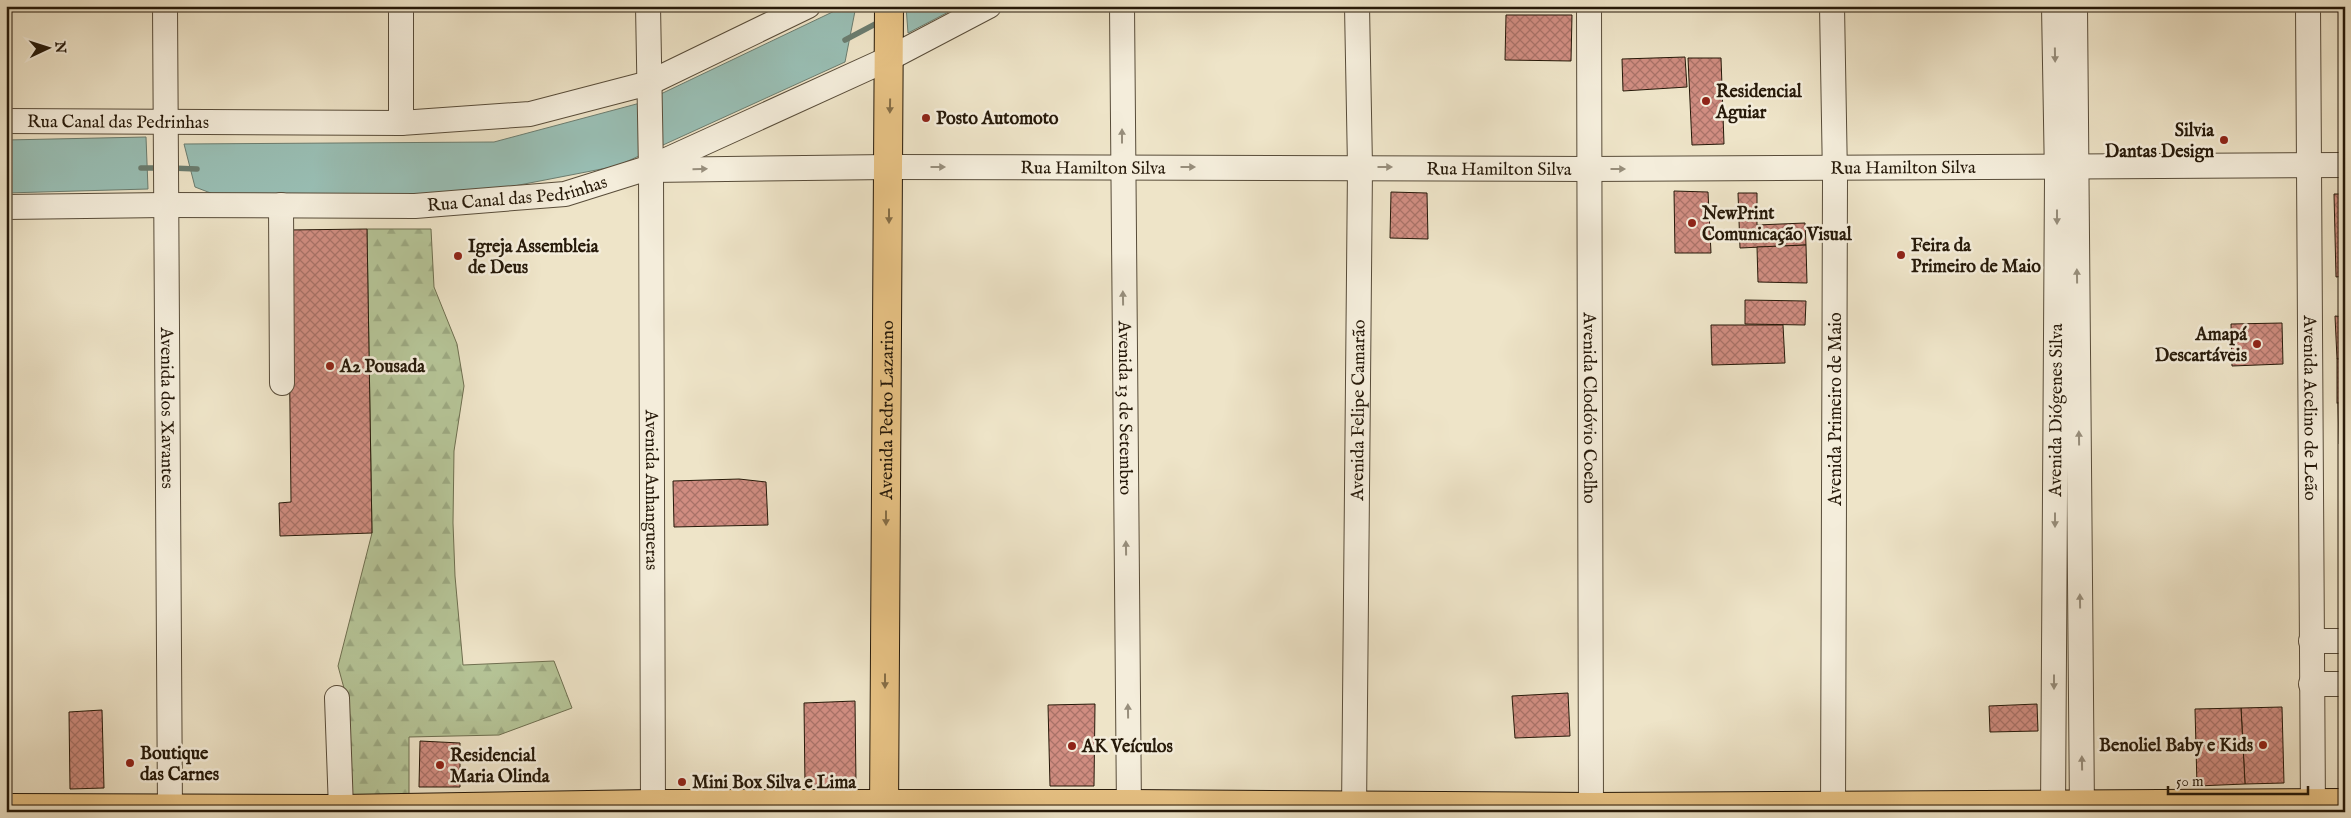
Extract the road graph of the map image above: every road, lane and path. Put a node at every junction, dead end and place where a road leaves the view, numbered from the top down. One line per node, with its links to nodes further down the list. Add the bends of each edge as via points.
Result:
1 (165, 6): 17 (street, Avenida dos Xavantes)
2 (401, 6): 18 (street)
3 (648, 6): 15 (street)
4 (808, 6): 15 (street, Rua Canal das Pedrinhas)
5 (990, 6): 14 (street, Rua Canal das Pedrinhas)
6 (1122, 6): 24 (street, Avenida 13 de Setembro, one-way to 6)
7 (1357, 6): 25 (street, Avenida Felipe Camarão)
8 (1589, 6): 27 (street, Avenida Clodóvio Coelho)
9 (1832, 6): 26 (street, Avenida Primeiro de Maio)
10 (2054, 6): 22 (street, Avenida Diógenes Silva, one-way to 22)
11 (2075, 6): 22 (street, Avenida Diógenes Silva)
12 (2308, 6): 20 (street, Avenida Acelino de Leão)
13 (889, 13): 14 (main road, Avenida Pedro Lazarino)
14 (890, 58): 19 (street, Rua Canal das Pedrinhas); 23 (main road, Avenida Pedro Lazarino, one-way to 23)
15 (650, 87): 18 (street, Rua Canal das Pedrinhas, via 530,114); 19 (street, Avenida Anhangueras)
16 (6, 122): 17 (street, Rua Canal das Pedrinhas)
17 (165, 123): 18 (street, Rua Canal das Pedrinhas); 28 (street, Avenida dos Xavantes)
18 (401, 124)
19 (651, 164): 23 (street, Rua Hamilton Silva, one-way to 23); 29 (street, Rua Canal das Pedrinhas, via 565,194 415,206); 40 (street, Avenida Anhangueras)
20 (2309, 164): 21 (street, Rua Hamilton Silva); 22 (street, Rua Hamilton Silva); 32 (street, Avenida Acelino de Leão)
21 (2345, 165)
22 (2066, 166): 26 (street, Rua Hamilton Silva); 44 (street, Avenida Diógenes Silva, one-way to 44); 45 (street, Avenida Diógenes Silva, one-way to 22)
23 (889, 167): 24 (street, Rua Hamilton Silva, one-way to 24); 41 (main road, Avenida Pedro Lazarino, one-way to 41)
24 (1122, 167): 25 (street, Rua Hamilton Silva, one-way to 25); 42 (street, Avenida 13 de Setembro, one-way to 24)
25 (1360, 167): 27 (street, Rua Hamilton Silva, one-way to 27); 43 (street, Avenida Felipe Camarão)
26 (1835, 167): 27 (street, Rua Hamilton Silva, one-way to 26); 48 (street, Avenida Primeiro de Maio)
27 (1588, 169): 47 (street, Avenida Clodóvio Coelho)
28 (165, 196): 29 (street, Rua Canal das Pedrinhas); 30 (street, Rua Canal das Pedrinhas); 50 (street, Avenida dos Xavantes)
29 (281, 205): 31 (street)
30 (6, 207)
31 (282, 382)
32 (2311, 641): 33 (street); 34 (street, Avenida Acelino de Leão)
33 (2345, 641)
34 (2311, 684): 35 (street); 46 (street, Avenida Acelino de Leão)
35 (2345, 684)
36 (337, 698): 39 (street)
37 (2345, 804): 46 (main road)
38 (6, 808): 50 (main road)
39 (341, 808): 49 (main road); 50 (main road)
40 (653, 808): 41 (main road); 49 (main road)
41 (884, 808): 42 (main road)
42 (1129, 808): 43 (main road)
43 (1354, 808): 47 (main road)
44 (2053, 808): 45 (main road); 48 (main road)
45 (2082, 808): 46 (main road)
46 (2313, 808)
47 (1591, 809): 48 (main road)
48 (1833, 809)
49 (410, 810)
50 (170, 811)

